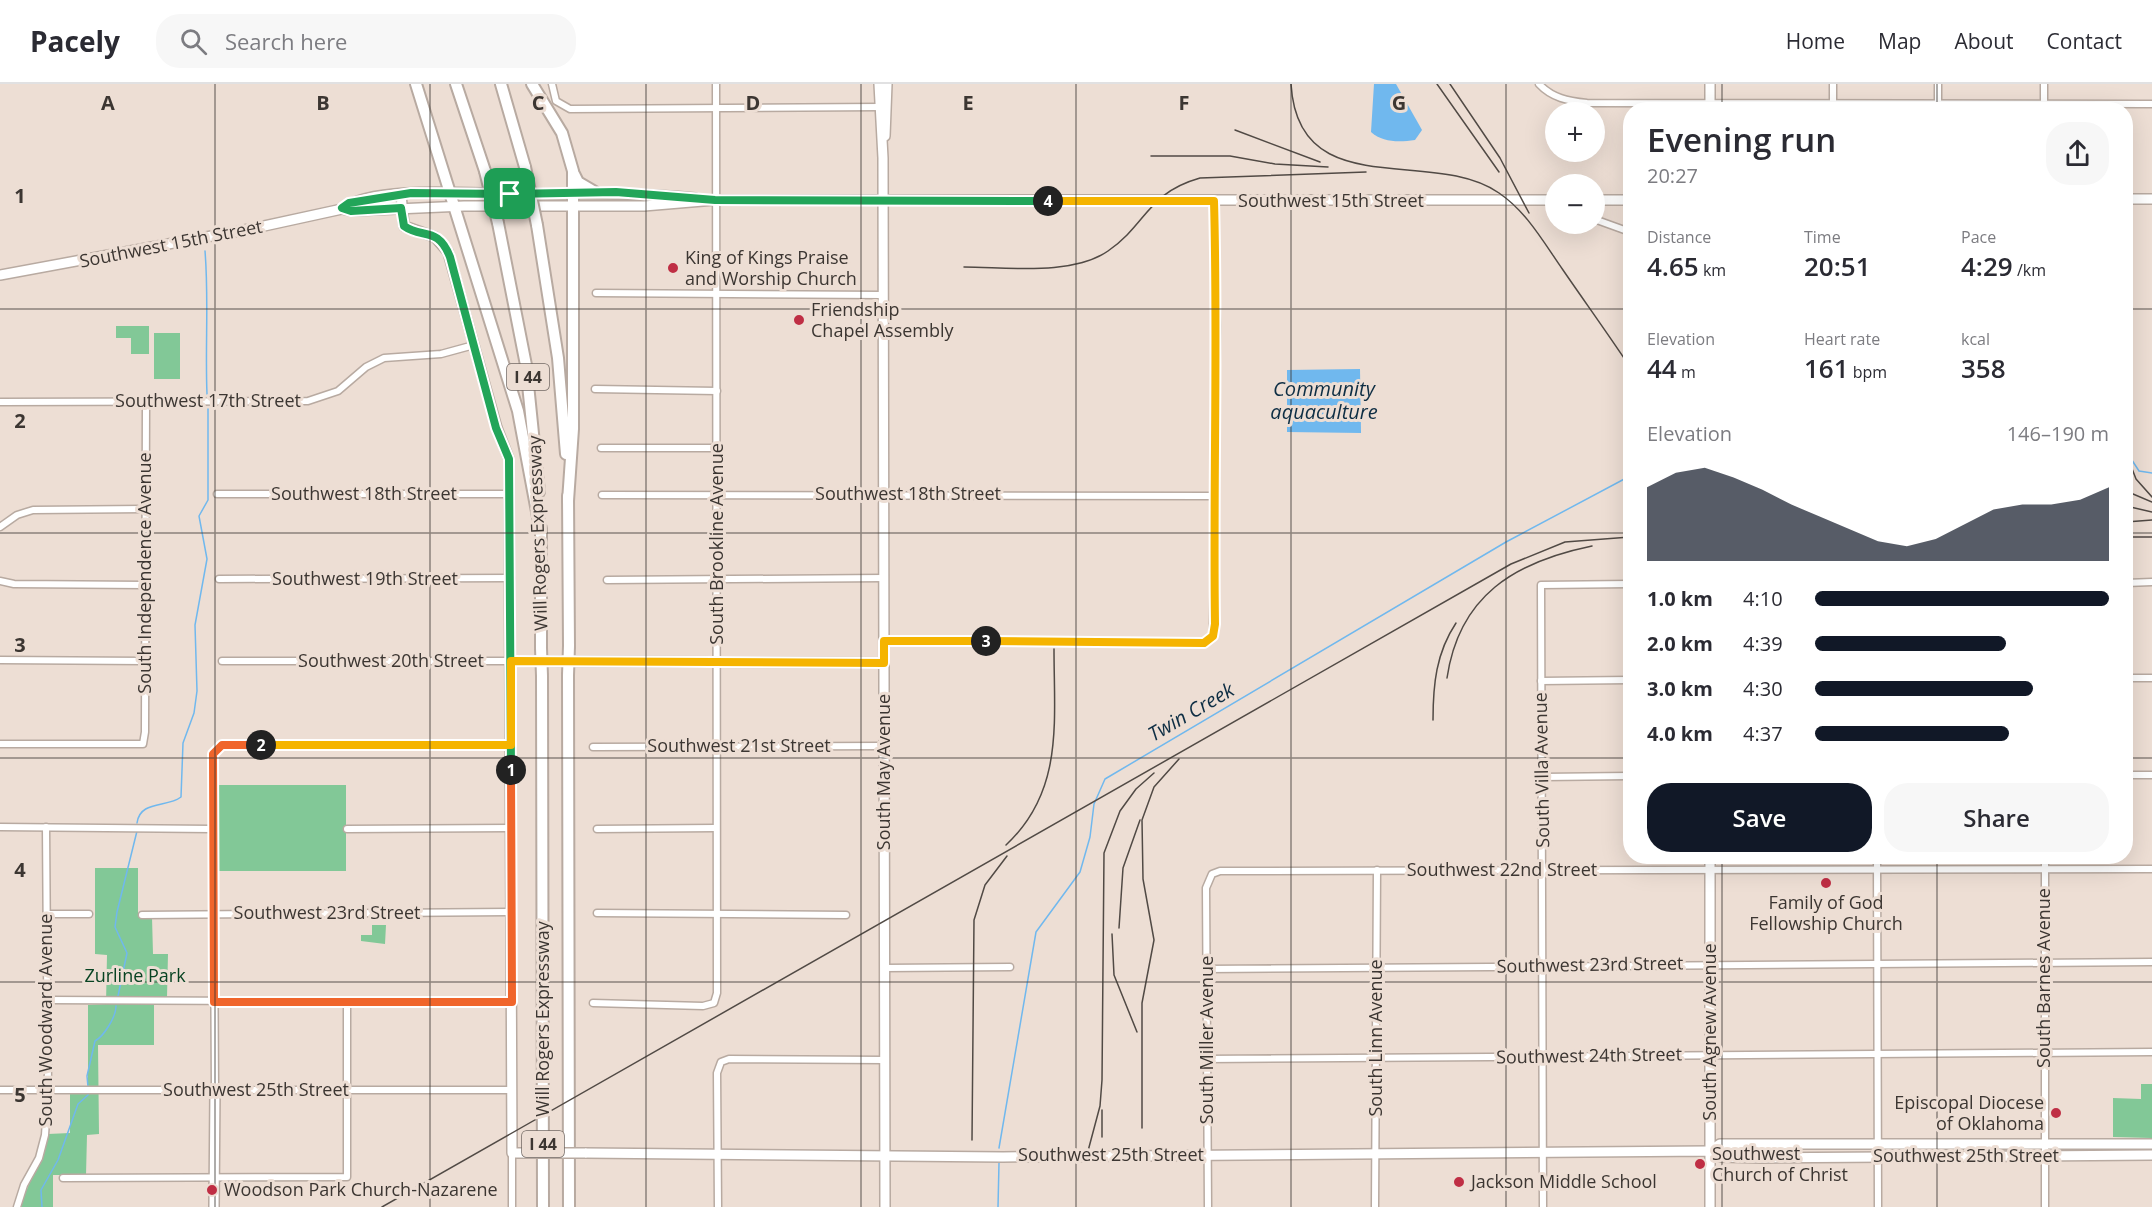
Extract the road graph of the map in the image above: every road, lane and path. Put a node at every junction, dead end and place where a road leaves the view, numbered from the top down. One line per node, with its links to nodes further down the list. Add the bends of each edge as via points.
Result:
1 (416, 84): 26 (highway)
2 (456, 84): 64 (highway, Will Rogers Expressway / I 44, bridge, via 485,171 515,297 530,388)
3 (501, 84): 61 (highway, Will Rogers Expressway / I 44, bridge, via 537,225 558,358)
4 (532, 84): 23 (highway, via 562,133)
5 (552, 84): 22 (street, via 556,101 570,109)
6 (716, 84): 22 (street, South Brookline Avenue)
7 (879, 84): 21 (street, South May Avenue)
8 (887, 84): 21 (street, South May Avenue)
9 (1539, 84): 18 (street, via 1556,96 1575,102)
10 (1710, 84): 14 (street)
11 (1833, 84): 15 (street)
12 (1938, 84): 16 (street)
13 (2044, 84): 17 (street)
14 (1710, 102)
15 (1833, 102)
16 (1938, 102)
17 (2044, 102)
18 (1623, 104)
19 (2152, 104): 20 (street)
20 (2133, 105)
21 (883, 107): 22 (street); 32 (street, South May Avenue)
22 (715, 108): 31 (street, South Brookline Avenue)
23 (573, 171): 24 (highway, via 578,182); 27 (highway)
24 (595, 192): 25 (street, Southwest 15th Street); 27 (street, Southwest 15th Street)
25 (616, 192): 31 (street, Southwest 15th Street); 39 (street)
26 (449, 193): 27 (street, Southwest 15th Street); 28 (street, Southwest 15th Street); 37 (highway)
27 (574, 193): 38 (highway)
28 (401, 194): 40 (street, Southwest 15th Street, via 349,203); 41 (street)
29 (2133, 199): 30 (street)
30 (2152, 199)
31 (715, 200): 32 (street, Southwest 15th Street); 39 (street, Southwest 15th Street); 46 (street, South Brookline Avenue)
32 (883, 200): 35 (street, Southwest 15th Street); 47 (street, South May Avenue)
33 (1605, 200): 34 (street)
34 (1623, 200)
35 (1214, 201): 36 (street, Southwest 15th Street); 60 (street, via 1217,326)
36 (1545, 201)
37 (453, 207): 38 (street, Southwest 15th Street); 41 (street, Southwest 15th Street); 64 (highway, via 518,411)
38 (574, 207): 39 (street, Southwest 15th Street); 61 (highway, via 573,429)
39 (617, 207)
40 (342, 208): 41 (street, Southwest 15th Street); 44 (street, Southwest 15th Street, via 246,230)
41 (401, 208): 48 (street, via 406,227 428,233 445,247)
42 (1605, 223): 43 (street)
43 (1623, 229)
44 (0, 275)
45 (596, 293): 46 (street)
46 (715, 295): 47 (street); 50 (street, South Brookline Avenue)
47 (883, 295): 57 (street, South May Avenue)
48 (474, 345): 52 (street, Southwest 17th Street, via 441,354 384,358 366,367 338,392 315,400); 55 (street, via 496,428 508,452)
49 (595, 389): 50 (street)
50 (717, 391): 54 (street, South Brookline Avenue)
51 (0, 402): 52 (street, Southwest 17th Street)
52 (146, 402): 62 (street, South Independence Avenue)
53 (601, 448): 54 (street)
54 (716, 448): 56 (street, South Brookline Avenue)
55 (510, 494): 58 (street, Southwest 18th Street); 65 (street)
56 (716, 494): 57 (street, Southwest 18th Street); 59 (street, Southwest 18th Street); 68 (street, South Brookline Avenue)
57 (884, 494): 60 (street, Southwest 18th Street); 66 (street, South May Avenue)
58 (217, 495)
59 (602, 495)
60 (1213, 496): 75 (street, via 1215,624 1213,636 1204,643)
61 (568, 501): 166 (highway, Will Rogers Expressway / I 44, bridge)
62 (145, 509): 63 (street, via 33,510 17,514); 74 (street, South Independence Avenue)
63 (0, 527)
64 (541, 533): 165 (highway, Will Rogers Expressway / I 44, bridge)
65 (511, 578): 67 (street, Southwest 19th Street); 78 (street)
66 (884, 578): 68 (street); 75 (street, South May Avenue)
67 (219, 579)
68 (717, 579): 69 (street); 80 (street, South Brookline Avenue)
69 (607, 580)
70 (0, 581): 74 (street)
71 (2152, 582): 72 (street)
72 (2133, 583)
73 (1623, 584): 85 (street, South Villa Avenue, via 1541,585)
74 (145, 585): 77 (street, South Independence Avenue)
75 (884, 641): 81 (street, South May Avenue)
76 (0, 660): 77 (street)
77 (145, 660): 86 (street, South Independence Avenue, via 142,744)
78 (511, 661): 79 (street, Southwest 20th Street); 80 (street, Southwest 20th Street); 87 (street)
79 (222, 662)
80 (718, 663): 81 (street, Southwest 20th Street); 90 (street, South Brookline Avenue)
81 (884, 663): 88 (street, South May Avenue)
82 (2133, 678): 83 (street)
83 (2152, 678)
84 (1623, 680): 85 (street)
85 (1541, 681): 94 (street, South Villa Avenue)
86 (0, 744)
87 (511, 745): 97 (street); 99 (street, via 222,745 213,754)
88 (884, 746): 90 (street, Southwest 21st Street); 127 (street, South May Avenue)
89 (593, 747): 90 (street, Southwest 21st Street)
90 (716, 747): 98 (street, South Brookline Avenue)
91 (2133, 775): 92 (street)
92 (2152, 775)
93 (1623, 776): 94 (street)
94 (1543, 777): 110 (street, South Villa Avenue)
95 (0, 827): 96 (street)
96 (46, 827): 99 (street); 113 (street, South Woodward Avenue)
97 (512, 828): 100 (street); 112 (street)
98 (715, 828): 101 (street); 118 (street, South Brookline Avenue)
99 (212, 829): 115 (street)
100 (347, 829)
101 (597, 829)
102 (1710, 864): 105 (street, South Agnew Avenue)
103 (1877, 864): 109 (street)
104 (2045, 864): 106 (street, South Barnes Avenue)
105 (1710, 869): 109 (street, Southwest 22nd Street); 110 (street, Southwest 22nd Street); 121 (street, South Agnew Avenue)
106 (2045, 869): 107 (street, Southwest 22nd Street); 109 (street, Southwest 22nd Street); 122 (street, South Barnes Avenue)
107 (2152, 869)
108 (1377, 870): 110 (street, Southwest 22nd Street); 111 (street, Southwest 22nd Street, via 1230,870); 124 (street, South Linn Avenue)
109 (1877, 870): 123 (street)
110 (1543, 872): 126 (street, South Villa Avenue)
111 (1212, 874): 128 (street, South Miller Avenue, via 1206,888)
112 (512, 912): 115 (street, Southwest 23rd Street); 132 (street)
113 (47, 914): 114 (street); 129 (street, South Woodward Avenue)
114 (89, 914)
115 (213, 914): 117 (street, Southwest 23rd Street); 130 (street)
116 (597, 914): 118 (street)
117 (142, 915)
118 (719, 915): 119 (street); 133 (street, South Brookline Avenue, via 719,978 714,1003)
119 (846, 915)
120 (2152, 962): 122 (street, Southwest 23rd Street)
121 (1709, 963): 123 (street, Southwest 23rd Street); 126 (street, Southwest 23rd Street); 137 (street, South Agnew Avenue)
122 (2044, 963): 123 (street, Southwest 23rd Street); 135 (street, South Barnes Avenue)
123 (1877, 964): 136 (street)
124 (1376, 966): 126 (street, Southwest 23rd Street); 128 (street, Southwest 23rd Street); 138 (street, South Linn Avenue)
125 (1010, 967): 127 (street)
126 (1542, 967): 139 (street, South Villa Avenue)
127 (885, 968): 141 (street, South May Avenue)
128 (1207, 969): 140 (street, South Miller Avenue)
129 (48, 1000): 130 (street); 143 (street, South Woodward Avenue)
130 (214, 1002): 131 (street); 144 (street)
131 (347, 1002): 132 (street); 145 (street)
132 (512, 1002): 146 (street)
133 (593, 1003)
134 (2152, 1052): 135 (street, Southwest 24th Street)
135 (2044, 1053): 136 (street, Southwest 24th Street); 147 (street, South Barnes Avenue)
136 (1877, 1054): 137 (street, Southwest 24th Street); 148 (street)
137 (1710, 1055): 139 (street, Southwest 24th Street); 150 (street, South Agnew Avenue)
138 (1376, 1057): 139 (street, Southwest 24th Street); 140 (street, Southwest 24th Street); 154 (street, South Linn Avenue)
139 (1542, 1058): 151 (street, South Villa Avenue)
140 (1206, 1059): 153 (street, South Miller Avenue)
141 (885, 1060): 155 (street, via 721,1062 717,1073); 157 (street, South May Avenue)
142 (0, 1090): 143 (street, Southwest 25th Street)
143 (48, 1090): 144 (street, Southwest 25th Street); 162 (street, South Woodward Avenue, via 39,1158)
144 (215, 1090): 145 (street, Southwest 25th Street); 161 (street)
145 (347, 1090): 146 (street, Southwest 25th Street); 161 (street, via 347,1177)
146 (512, 1090): 152 (street)
147 (2044, 1143): 148 (street, Southwest 25th Street); 149 (street, Southwest 25th Street); 158 (street, South Barnes Avenue)
148 (1878, 1144): 150 (street, Southwest 25th Street, via 1720,1144); 159 (street)
149 (2152, 1144)
150 (1710, 1151): 151 (street, Southwest 25th Street); 159 (street, Southwest 25th Street, via 1720,1157); 172 (street, South Agnew Avenue)
151 (1544, 1152): 154 (street, Southwest 25th Street); 171 (street, South Villa Avenue)
152 (512, 1153): 155 (street, Southwest 25th Street, bridge); 164 (street)
153 (1207, 1154): 154 (street, Southwest 25th Street); 157 (street, Southwest 25th Street); 169 (street, South Miller Avenue)
154 (1376, 1154): 170 (street, South Linn Avenue)
155 (718, 1155): 157 (street, Southwest 25th Street); 167 (street)
156 (2152, 1155): 158 (street, Southwest 25th Street)
157 (886, 1156): 168 (street, South May Avenue)
158 (2044, 1156): 159 (street, Southwest 25th Street); 174 (street, South Barnes Avenue)
159 (1878, 1157): 173 (street)
160 (63, 1178): 161 (street)
161 (213, 1179): 163 (street)
162 (17, 1207)
163 (214, 1207)
164 (512, 1207)
165 (542, 1207)
166 (569, 1207)
167 (718, 1207)
168 (885, 1207)
169 (1208, 1207)
170 (1375, 1207)
171 (1543, 1207)
172 (1710, 1207)
173 (1878, 1207)
174 (2045, 1207)

